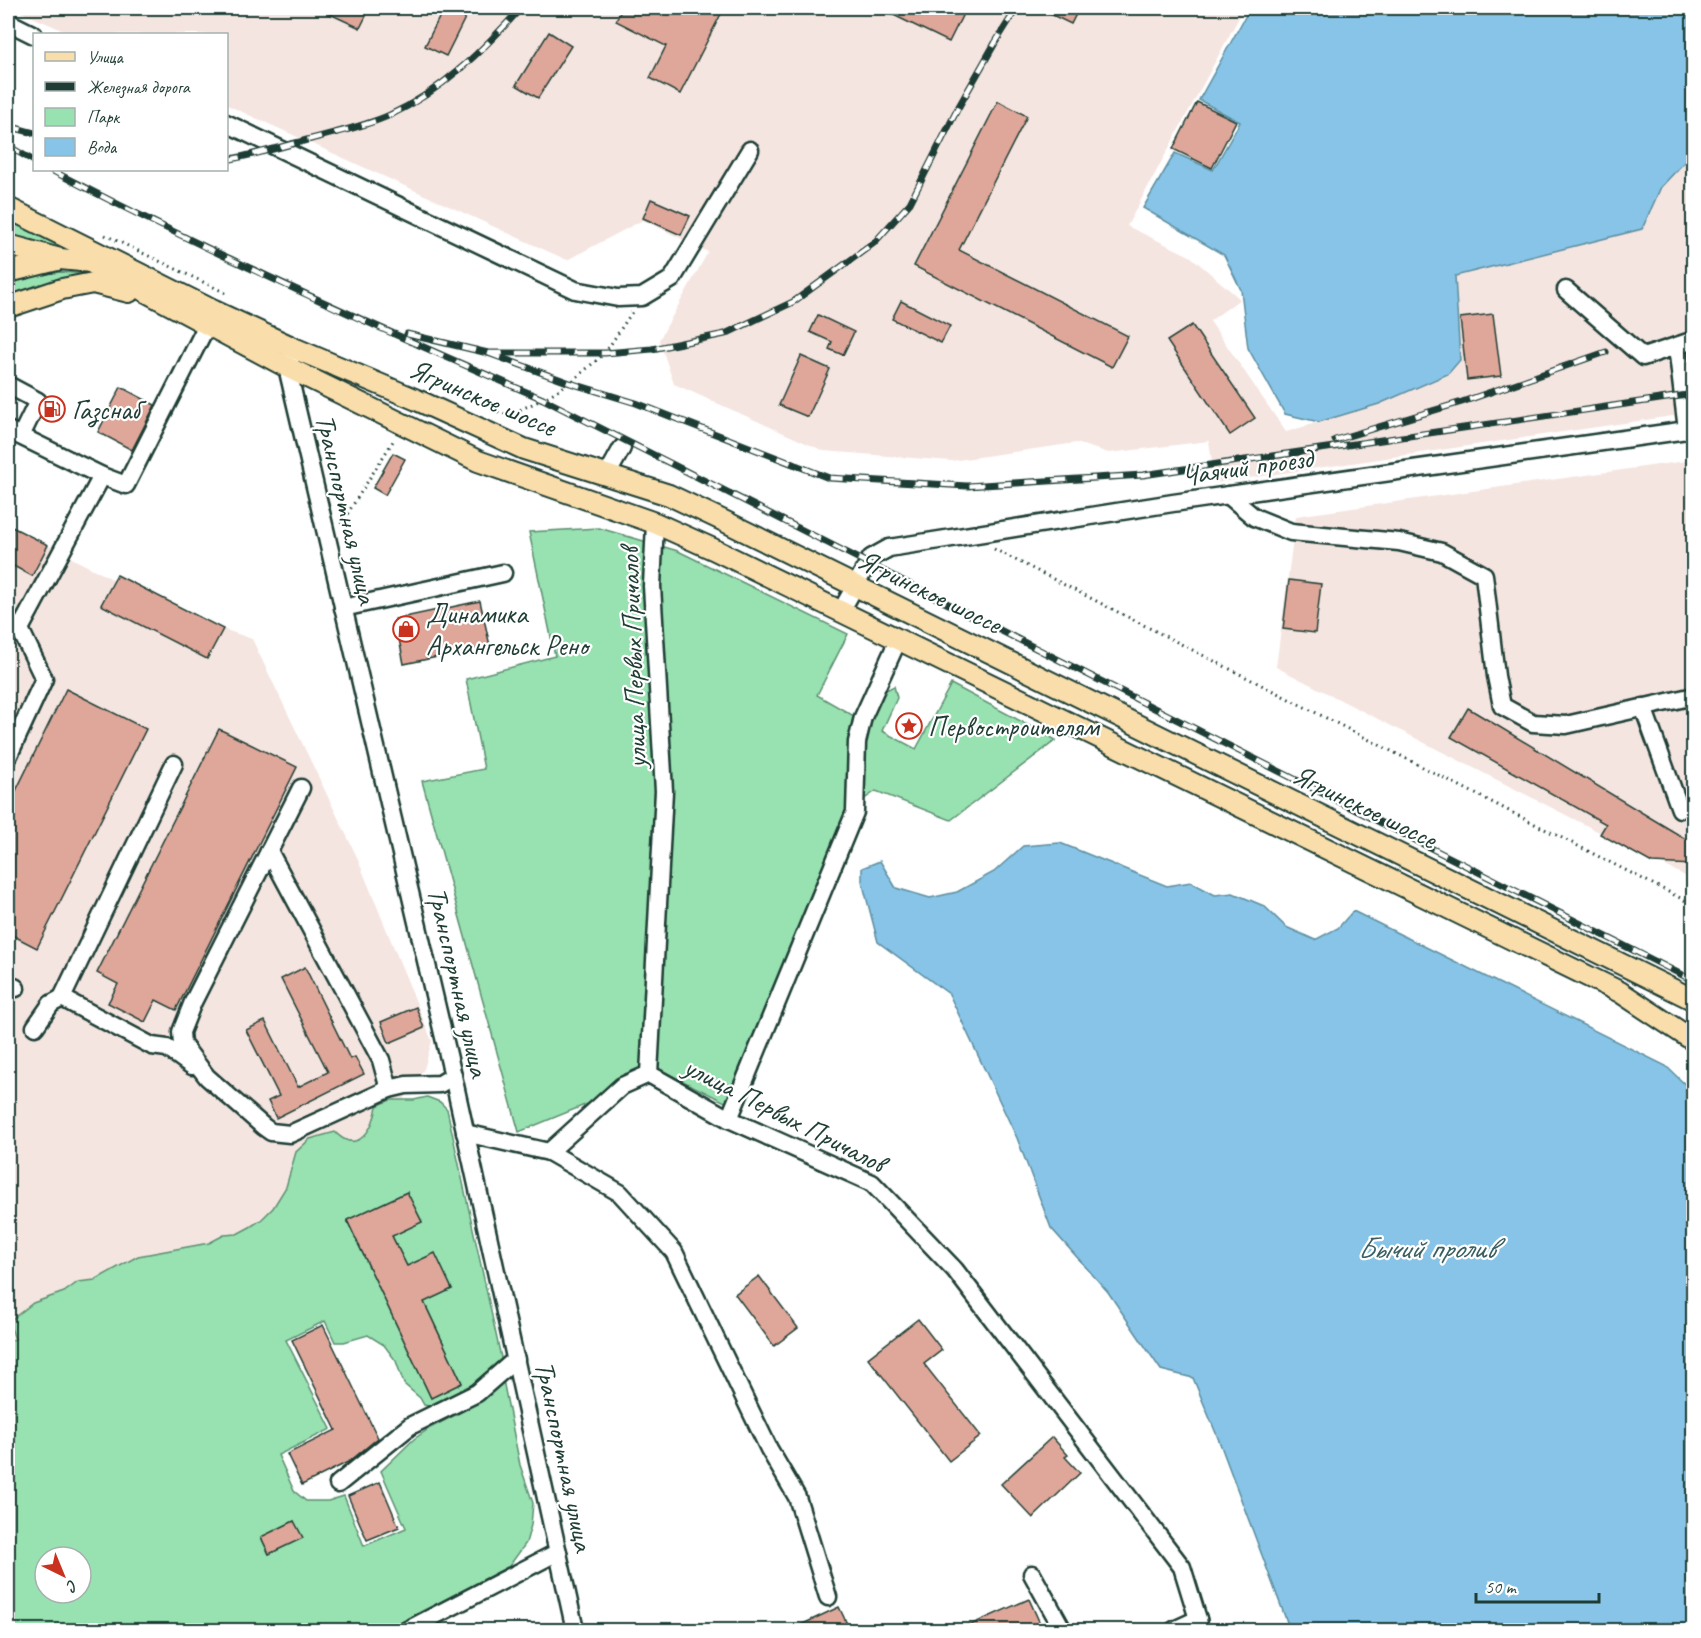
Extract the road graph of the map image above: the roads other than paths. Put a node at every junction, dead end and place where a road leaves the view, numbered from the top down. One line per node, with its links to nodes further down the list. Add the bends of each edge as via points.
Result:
1 (8, 22): 2 (street)
2 (33, 34)
3 (228, 124): 4 (street, via 575,290 618,298 642,297 672,279)
4 (750, 150)
5 (8, 208): 9 (main road, Ягринское шоссе)
6 (8, 245): 7 (main road)
7 (60, 259): 8 (main road); 10 (main road)
8 (90, 262): 9 (main road); 12 (main road)
9 (126, 266): 14 (main road, Ягринское шоссе)
10 (8, 272)
11 (1566, 290): 15 (street, via 1643,357)
12 (157, 299): 13 (main road, via 93,283); 14 (main road, Ягринское шоссе)
13 (8, 307)
14 (210, 319): 16 (main road, Ягринское шоссе); 17 (main road, Ягринское шоссе); 23 (street, via 126,485)
15 (1685, 343): 19 (street)
16 (296, 349): 17 (street); 22 (main road, Ягринское шоссе, via 524,448)
17 (287, 367): 25 (main road, Ягринское шоссе, via 478,461); 28 (street, Транспортная улица)
18 (8, 385): 20 (street, via 38,401)
19 (1690, 430): 24 (street, Чаячий проезд)
20 (14, 433): 23 (street)
21 (622, 448): 22 (street)
22 (607, 475): 27 (main road, Ягринское шоссе, via 669,495)
23 (102, 476): 30 (street)
24 (1228, 495): 27 (street, Чаячий проезд, via 889,548 871,558); 35 (street, via 1254,518 1291,532 1399,542 1442,552 1484,575 1502,706 1533,723 1566,725)
25 (655, 523): 29 (main road, Ягринское шоссе); 45 (street, улица Первых Причалов, via 652,586 664,791)
26 (503, 573): 28 (street)
27 (855, 585): 29 (street, Чаячий проезд); 42 (main road, Ягринское шоссе)
28 (343, 608): 46 (street, Транспортная улица)
29 (841, 611): 31 (main road, Ягринское шоссе)
30 (14, 625): 36 (street, via 44,679)
31 (898, 640): 44 (main road, Ягринское шоссе, via 1620,992); 49 (street, via 863,717 857,742 855,812)
32 (1694, 684): 34 (street)
33 (1694, 696): 34 (street)
34 (1675, 700): 35 (street)
35 (1643, 707): 39 (street, via 1680,808)
36 (8, 757)
37 (174, 764): 41 (street)
38 (302, 788): 40 (street)
39 (1694, 806)
40 (269, 851): 47 (street, via 181,1032 182,1044); 48 (street, via 358,1013 381,1060)
41 (62, 999): 43 (street, via 51,1004); 47 (street, via 152,1046 167,1048)
42 (1694, 1000)
43 (35, 1027)
44 (1694, 1041)
45 (649, 1074): 49 (street, улица Первых Причалов); 51 (street, via 622,1086)
46 (453, 1076): 48 (street, via 440,1084); 50 (street, Транспортная улица)
47 (207, 1077): 48 (street, via 264,1128 282,1135)
48 (388, 1089)
49 (729, 1119): 57 (street, улица Первых Причалов, via 872,1183 955,1270 1182,1567)
50 (465, 1133): 51 (street); 52 (street, Транспортная улица)
51 (549, 1152): 56 (street, via 620,1193 674,1252 769,1449 797,1497)
52 (516, 1359): 53 (street, via 477,1394 410,1426); 54 (street, Транспортная улица)
53 (338, 1484)
54 (558, 1551): 58 (street); 59 (street, Транспортная улица)
55 (1032, 1574): 60 (street)
56 (828, 1597)
57 (1199, 1625): 61 (street)
58 (407, 1630)
59 (575, 1630)
60 (1063, 1630)
61 (1174, 1630)

